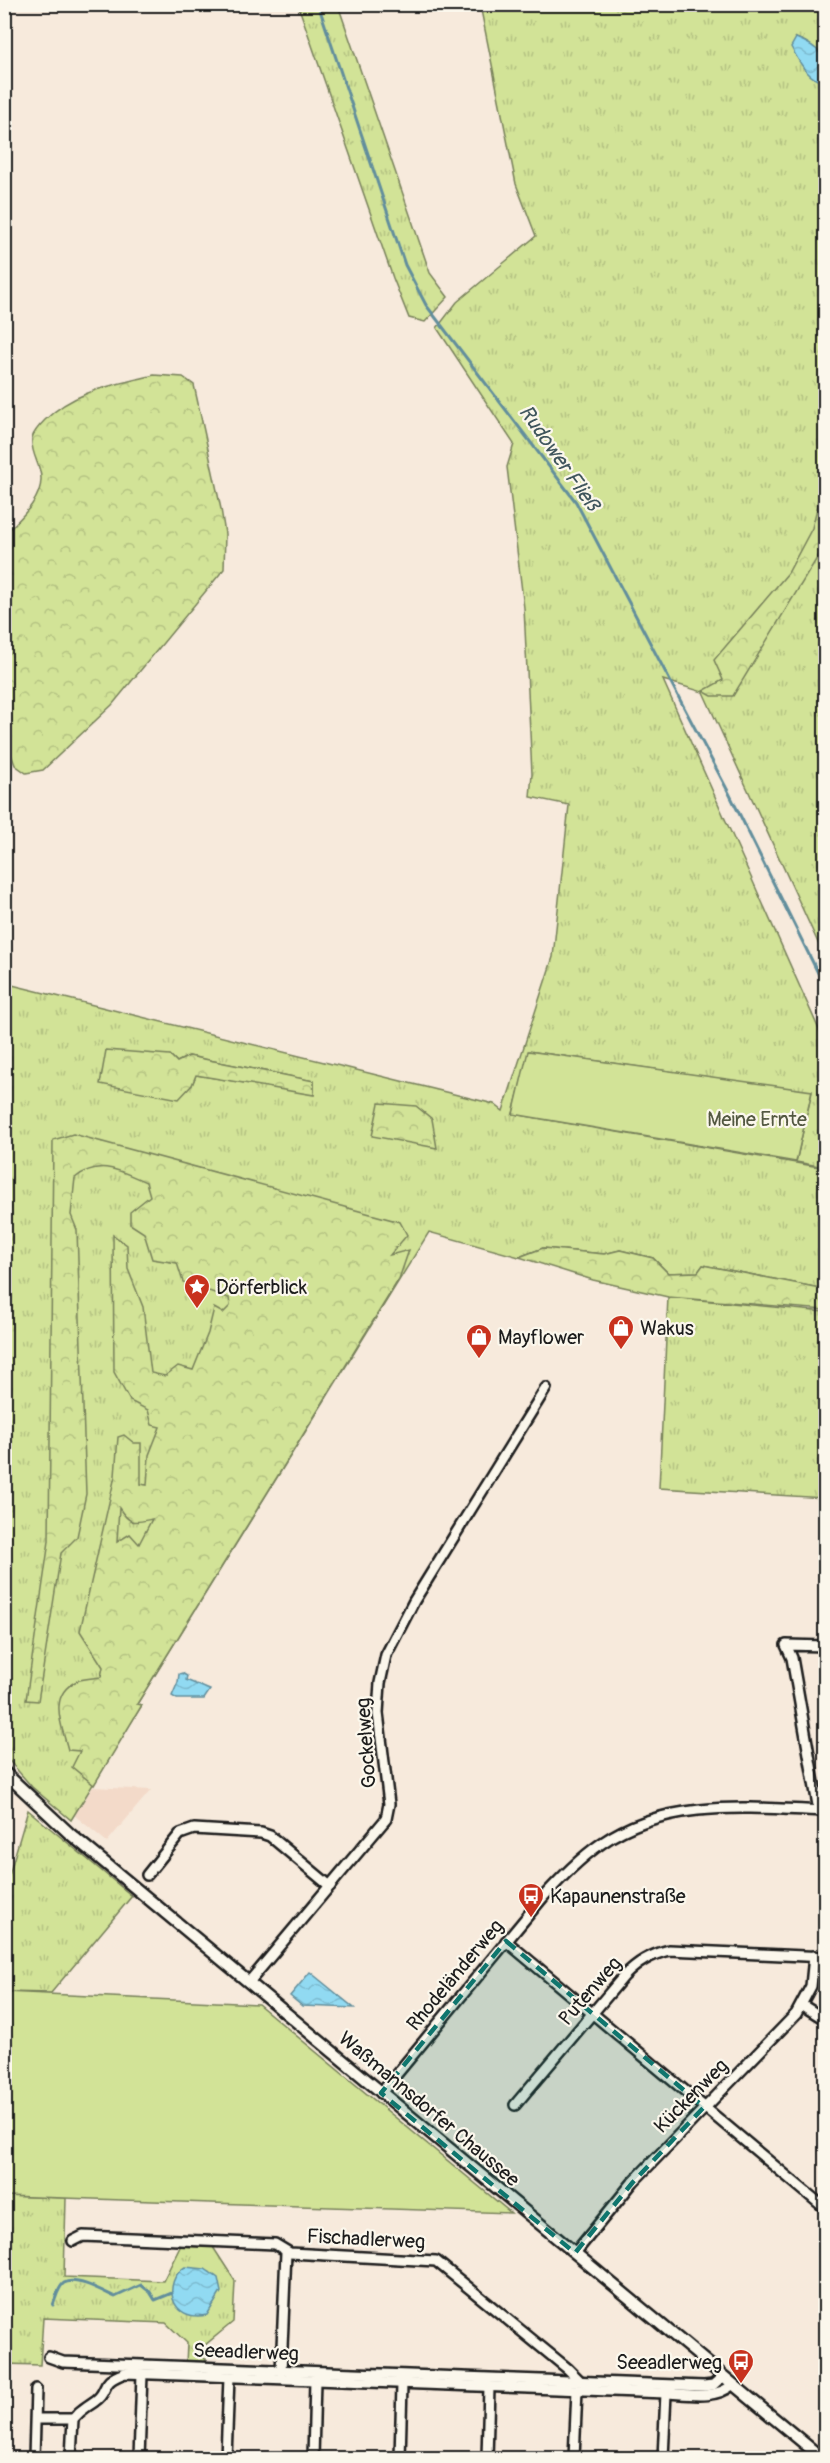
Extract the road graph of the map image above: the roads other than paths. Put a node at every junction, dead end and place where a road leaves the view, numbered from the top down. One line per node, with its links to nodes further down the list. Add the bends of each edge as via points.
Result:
1 (546, 1388): 6 (street, Gockelweg, via 390,1644 382,1671 378,1713 388,1812)
2 (825, 1646): 4 (street, via 786,1645 792,1658)
3 (4, 1772): 10 (street, Waßmannsdorfer Chaussee, via 69,1833)
4 (822, 1811): 7 (street, Rhodeländerweg, via 716,1809 679,1813 637,1825 602,1843 560,1879)
5 (147, 1875): 6 (street, via 185,1831 261,1833 270,1836)
6 (330, 1886): 10 (street, Gockelweg)
7 (506, 1941): 12 (street); 14 (street, Rhodeländerweg)
8 (814, 1956): 9 (street, Putenweg); 11 (street, Kückenweg, via 811,1986); 12 (street, Putenweg, via 669,1950 639,1962)
9 (825, 1957)
10 (249, 1982): 14 (street, Waßmannsdorfer Chaussee)
11 (802, 2005): 13 (street); 16 (street, Kückenweg)
12 (593, 2014): 15 (street, Putenweg); 16 (street)
13 (825, 2020)
14 (381, 2093): 20 (street, Waßmannsdorfer Chaussee)
15 (515, 2105)
16 (704, 2107): 17 (street); 20 (street, Kückenweg, via 633,2182)
17 (825, 2209)
18 (73, 2241): 19 (street, Fischadlerweg, via 83,2236 275,2244)
19 (286, 2252): 23 (street); 30 (street, Fischadlerweg, via 436,2261)
20 (575, 2253): 26 (street, Waßmannsdorfer Chaussee)
21 (49, 2357): 22 (street, Seeadlerweg)
22 (125, 2369): 23 (street, Seeadlerweg); 24 (street, Seeadlerweg); 35 (street)
23 (282, 2372): 30 (street, Seeadlerweg)
24 (142, 2374): 25 (street, Seeadlerweg); 38 (street)
25 (229, 2377): 27 (street, Seeadlerweg); 39 (street, Seeadlerweg)
26 (722, 2377): 29 (street, Waßmannsdorfer Chaussee); 30 (street, Seeadlerweg, via 713,2385 704,2386)
27 (315, 2380): 28 (street, Seeadlerweg); 40 (street, Seeadlerweg)
28 (402, 2384): 31 (street, Seeadlerweg); 41 (street)
29 (732, 2385): 33 (street, Seeadlerweg, via 714,2394); 45 (street, Waßmannsdorfer Chaussee)
30 (578, 2386): 31 (street, Seeadlerweg); 33 (street, Seeadlerweg); 43 (street)
31 (489, 2387): 42 (street)
32 (36, 2389): 34 (street)
33 (666, 2393): 44 (street)
34 (37, 2419): 35 (street); 36 (street)
35 (73, 2419): 37 (street)
36 (34, 2458)
37 (71, 2458)
38 (139, 2458)
39 (226, 2458)
40 (313, 2458)
41 (400, 2458)
42 (487, 2458)
43 (574, 2458)
44 (663, 2458)
45 (822, 2458)

